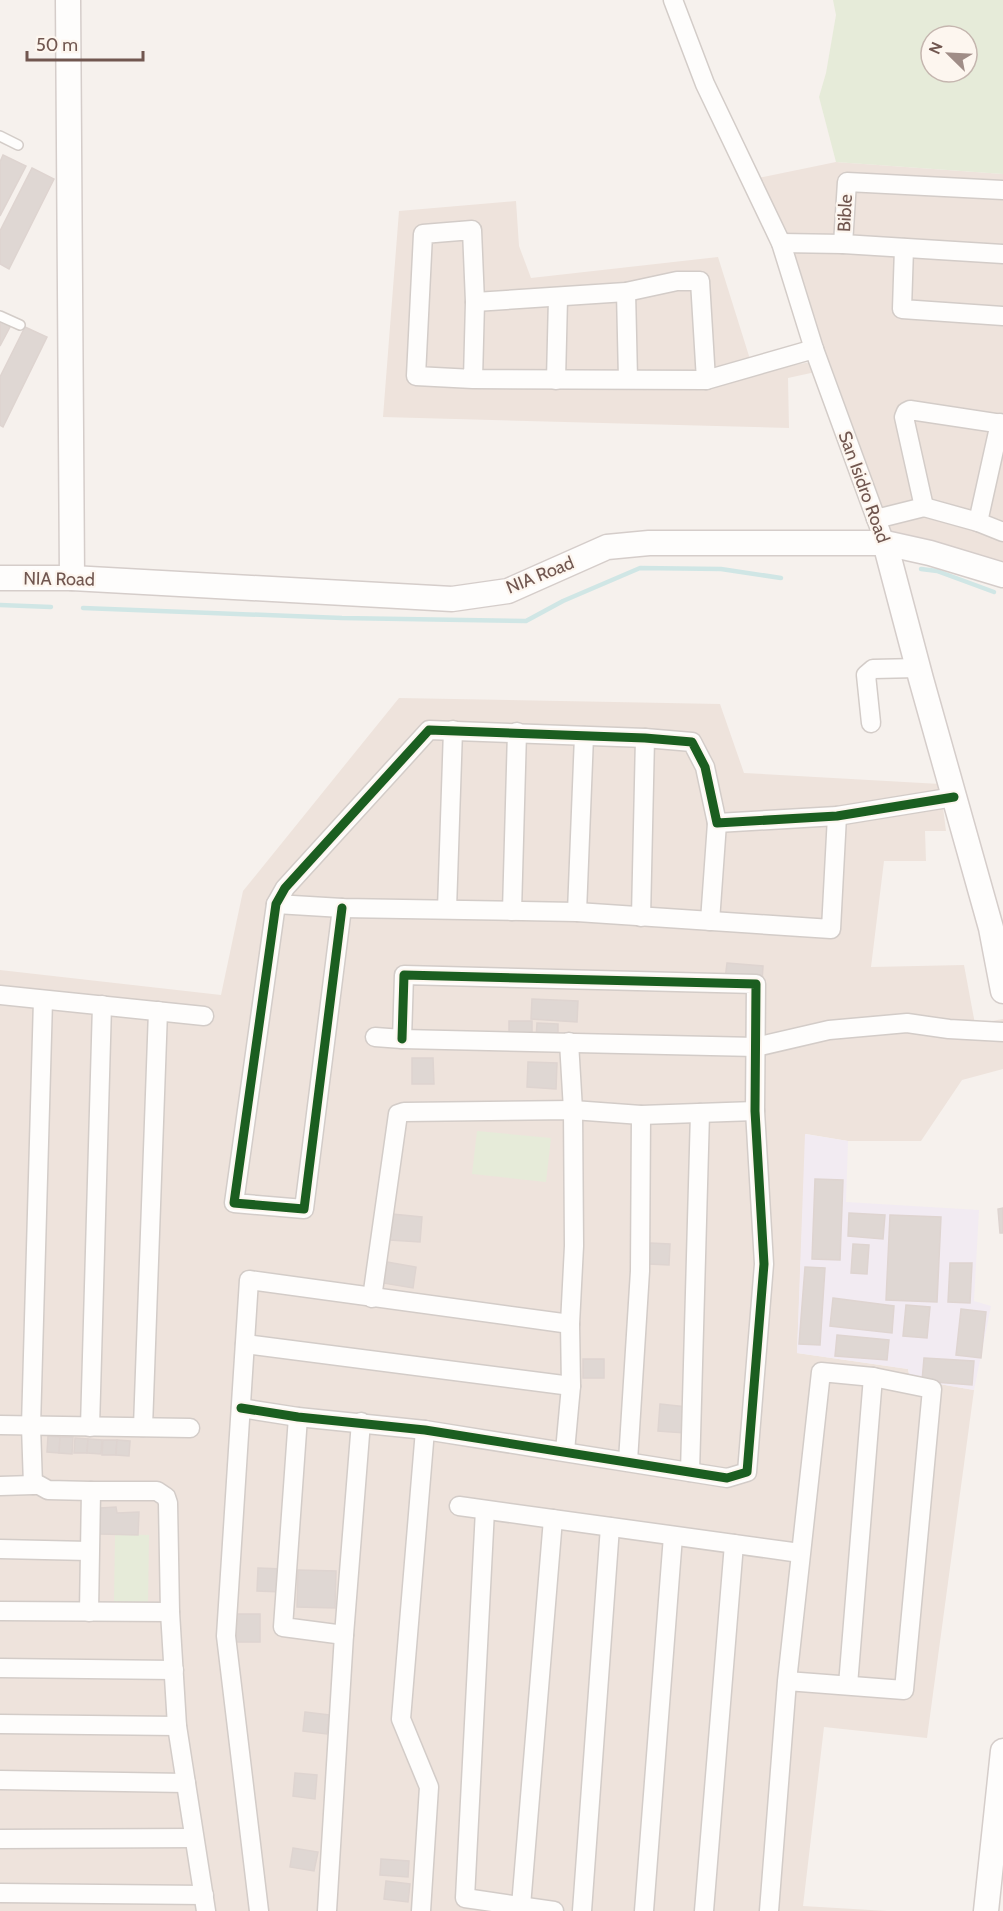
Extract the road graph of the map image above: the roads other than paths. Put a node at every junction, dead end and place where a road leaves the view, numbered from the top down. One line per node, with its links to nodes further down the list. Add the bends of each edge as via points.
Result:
1 (68, 0): 29 (street)
2 (673, 0): 6 (street, San Isidro Road, via 705,84)
3 (0, 136): 4 (lane)
4 (18, 145)
5 (1003, 190): 7 (street, Bible, via 847,182)
6 (781, 243): 7 (street); 16 (street, San Isidro Road)
7 (843, 244): 8 (street)
8 (904, 248): 9 (street); 14 (street, via 902,309)
9 (1003, 254)
10 (626, 292): 11 (street); 18 (street); 20 (street, via 677,281 700,281)
11 (558, 298): 12 (street); 19 (street)
12 (475, 302): 17 (street); 17 (street, via 472,230 423,234 416,376)
13 (0, 316): 15 (lane)
14 (1003, 316)
15 (20, 326)
16 (814, 349): 20 (street); 23 (street, San Isidro Road)
17 (473, 379): 19 (street)
18 (628, 379): 19 (street); 20 (street)
19 (556, 380)
20 (706, 380)
21 (1001, 423): 22 (street, via 906,412); 24 (street)
22 (924, 507): 23 (street); 24 (street)
23 (876, 519): 26 (street, San Isidro Road)
24 (978, 522): 25 (street)
25 (1003, 532)
26 (885, 543): 27 (street, NIA Road); 29 (street, NIA Road, via 649,543 607,547 508,591 452,599); 30 (street, San Isidro Road)
27 (1003, 575)
28 (0, 578): 29 (street, NIA Road)
29 (72, 578)
30 (918, 668): 31 (street, via 869,671 866,675); 36 (street, San Isidro Road)
31 (871, 723)
32 (453, 730): 33 (street); 39 (street, via 429,730 285,888); 41 (street)
33 (517, 732): 34 (street); 42 (street)
34 (584, 736): 35 (street); 43 (street)
35 (645, 738): 38 (street, via 692,742 705,767); 44 (street)
36 (954, 797): 37 (street); 46 (street, San Isidro Road, via 991,927)
37 (837, 816): 38 (street); 45 (street, via 831,929)
38 (717, 823): 45 (street)
39 (276, 904): 40 (street); 40 (street, via 234,1203 304,1209)
40 (342, 908): 41 (street)
41 (447, 909): 42 (street)
42 (512, 911): 43 (street)
43 (577, 912): 44 (street)
44 (641, 917): 45 (street)
45 (710, 921)
46 (1003, 991)
47 (0, 995): 48 (street)
48 (43, 1000): 49 (street); 70 (street)
49 (102, 1005): 50 (street); 71 (street)
50 (158, 1011): 51 (street); 72 (street)
51 (204, 1016)
52 (1003, 1032): 56 (street, via 908,1023 829,1030)
53 (375, 1037): 54 (street)
54 (402, 1039): 55 (street); 56 (street, via 404,975 756,984)
55 (569, 1042): 56 (street); 57 (street)
56 (756, 1047): 58 (street)
57 (573, 1110): 60 (street); 61 (street, via 398,1114); 62 (street)
58 (755, 1111): 59 (street); 77 (street, via 764,1264 747,1472 727,1478)
59 (700, 1113): 60 (street); 77 (street)
60 (641, 1114): 76 (street, via 640,1271)
61 (372, 1298): 62 (street); 63 (street, via 249,1280)
62 (570, 1324): 65 (street)
63 (245, 1344): 65 (street); 66 (street)
64 (873, 1377): 89 (street, via 820,1372); 97 (street); 97 (street, via 932,1389 904,1690)
65 (571, 1386): 75 (street)
66 (241, 1408): 67 (street); 108 (street, via 226,1636)
67 (298, 1417): 68 (street); 93 (street, via 283,1626)
68 (361, 1422): 74 (street); 93 (street)
69 (0, 1425): 70 (street)
70 (31, 1426): 71 (street); 78 (street)
71 (90, 1427): 72 (street)
72 (143, 1427): 73 (street)
73 (190, 1428)
74 (425, 1430): 75 (street); 110 (street, via 401,1719 429,1787)
75 (565, 1451): 76 (street)
76 (628, 1461): 77 (street)
77 (690, 1472)
78 (33, 1485): 79 (street); 80 (street, via 48,1490)
79 (0, 1486)
80 (91, 1491): 88 (street); 92 (street, via 157,1491 166,1497)
81 (459, 1506): 82 (street)
82 (484, 1509): 83 (street); 107 (street, via 465,1898)
83 (553, 1519): 84 (street); 107 (street)
84 (610, 1527): 85 (street); 112 (street)
85 (674, 1536): 86 (street); 113 (street)
86 (734, 1544): 89 (street); 114 (street)
87 (0, 1549): 88 (street)
88 (89, 1551): 91 (street)
89 (800, 1553): 96 (street)
90 (0, 1611): 91 (street)
91 (89, 1612): 92 (street)
92 (170, 1612): 95 (street)
93 (344, 1635): 109 (street)
94 (0, 1668): 95 (street)
95 (174, 1670): 99 (street)
96 (787, 1681): 97 (street); 115 (street)
97 (848, 1685)
98 (0, 1724): 99 (street)
99 (177, 1726): 102 (street)
100 (1003, 1751): 116 (street)
101 (0, 1780): 102 (street)
102 (186, 1783): 103 (street)
103 (195, 1838): 104 (street); 106 (street)
104 (0, 1839)
105 (0, 1893): 106 (street)
106 (205, 1903)
107 (520, 1906): 111 (street)
108 (259, 1911)
109 (327, 1911)
110 (421, 1911)
111 (554, 1911)
112 (582, 1911)
113 (644, 1911)
114 (704, 1911)
115 (769, 1911)
116 (986, 1911)

